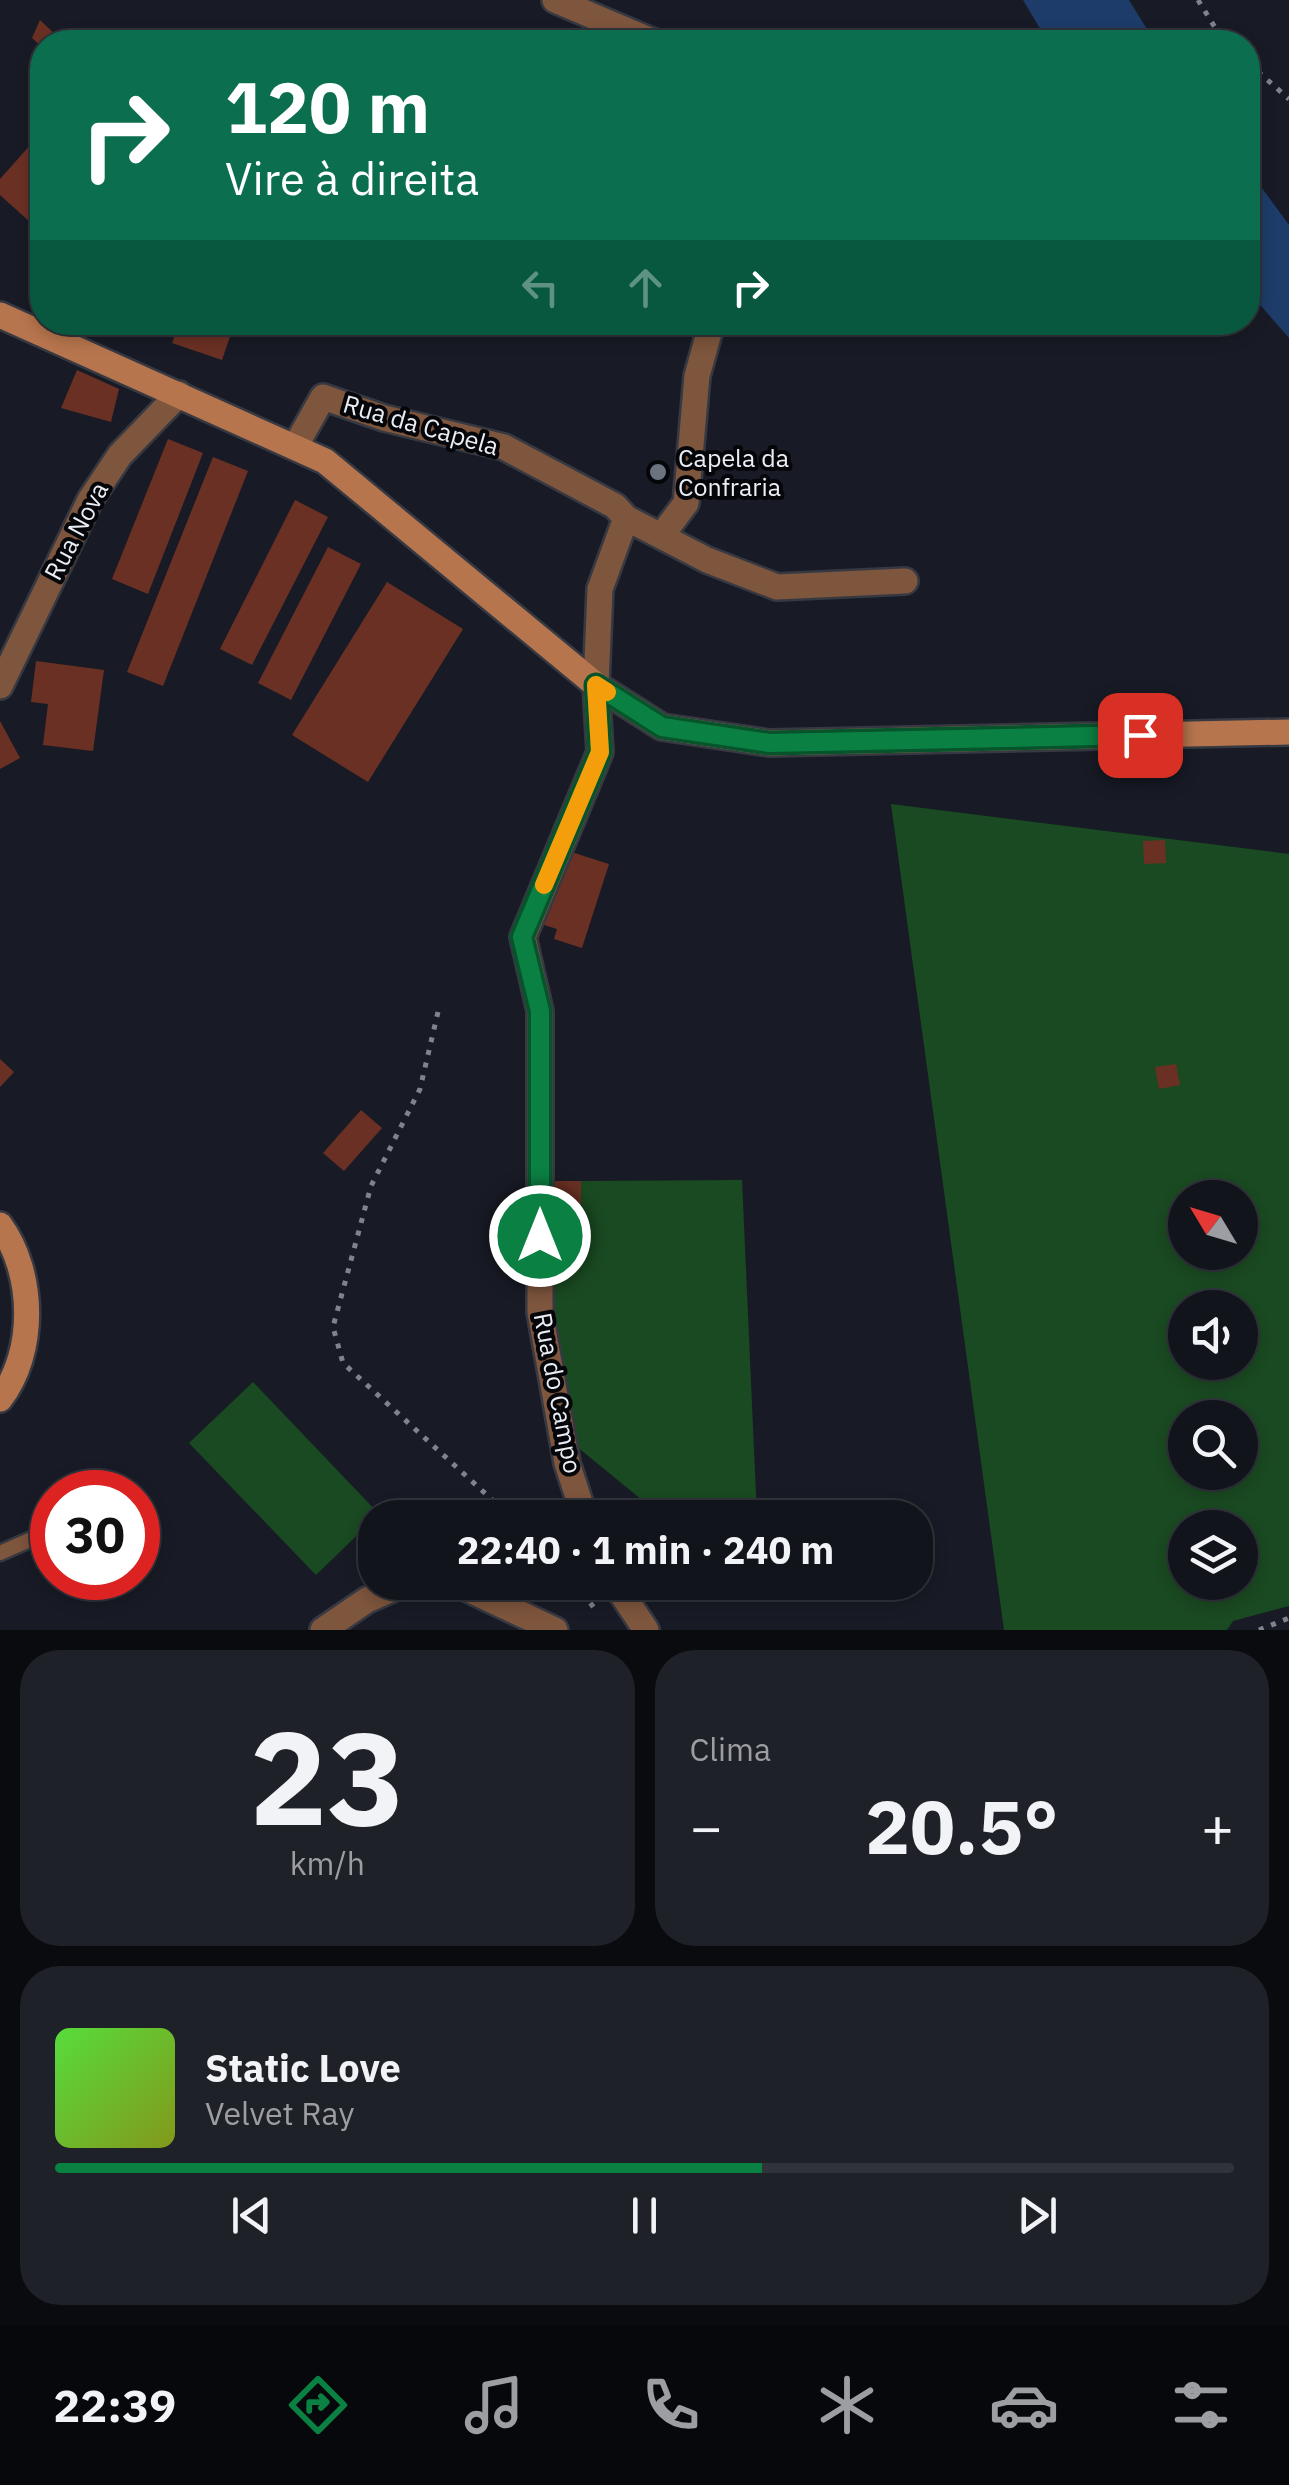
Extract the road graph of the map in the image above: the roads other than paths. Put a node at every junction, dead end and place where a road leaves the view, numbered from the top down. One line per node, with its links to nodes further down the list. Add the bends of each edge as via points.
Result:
1 (554, 0): 2 (street)
2 (625, 30)
3 (0, 314): 4 (main road)
4 (30, 327)
5 (47, 335): 7 (main road)
6 (708, 335): 10 (street, via 697,376 686,503)
7 (179, 394): 8 (main road); 13 (street, Rua Nova, via 120,455 90,500)
8 (295, 448): 9 (street, Rua da Capela, via 323,398 504,447); 12 (main road, via 325,460)
9 (626, 518): 10 (street); 12 (street, via 600,589)
10 (662, 535): 11 (street, via 777,586)
11 (905, 582)
12 (596, 685): 14 (main road, via 662,727 769,743); 17 (street, Rua do Campo, via 600,752 522,937 540,1011 540,1312)
13 (0, 686)
14 (1289, 732)
15 (0, 1225): 16 (main road, via 29,1306 17,1378)
16 (0, 1399)
17 (579, 1500)
18 (30, 1540): 19 (lane)
19 (0, 1553)
20 (367, 1600): 23 (street)
21 (491, 1600): 24 (street)
22 (626, 1600): 25 (street)
23 (322, 1630)
24 (555, 1630)
25 (646, 1630)

